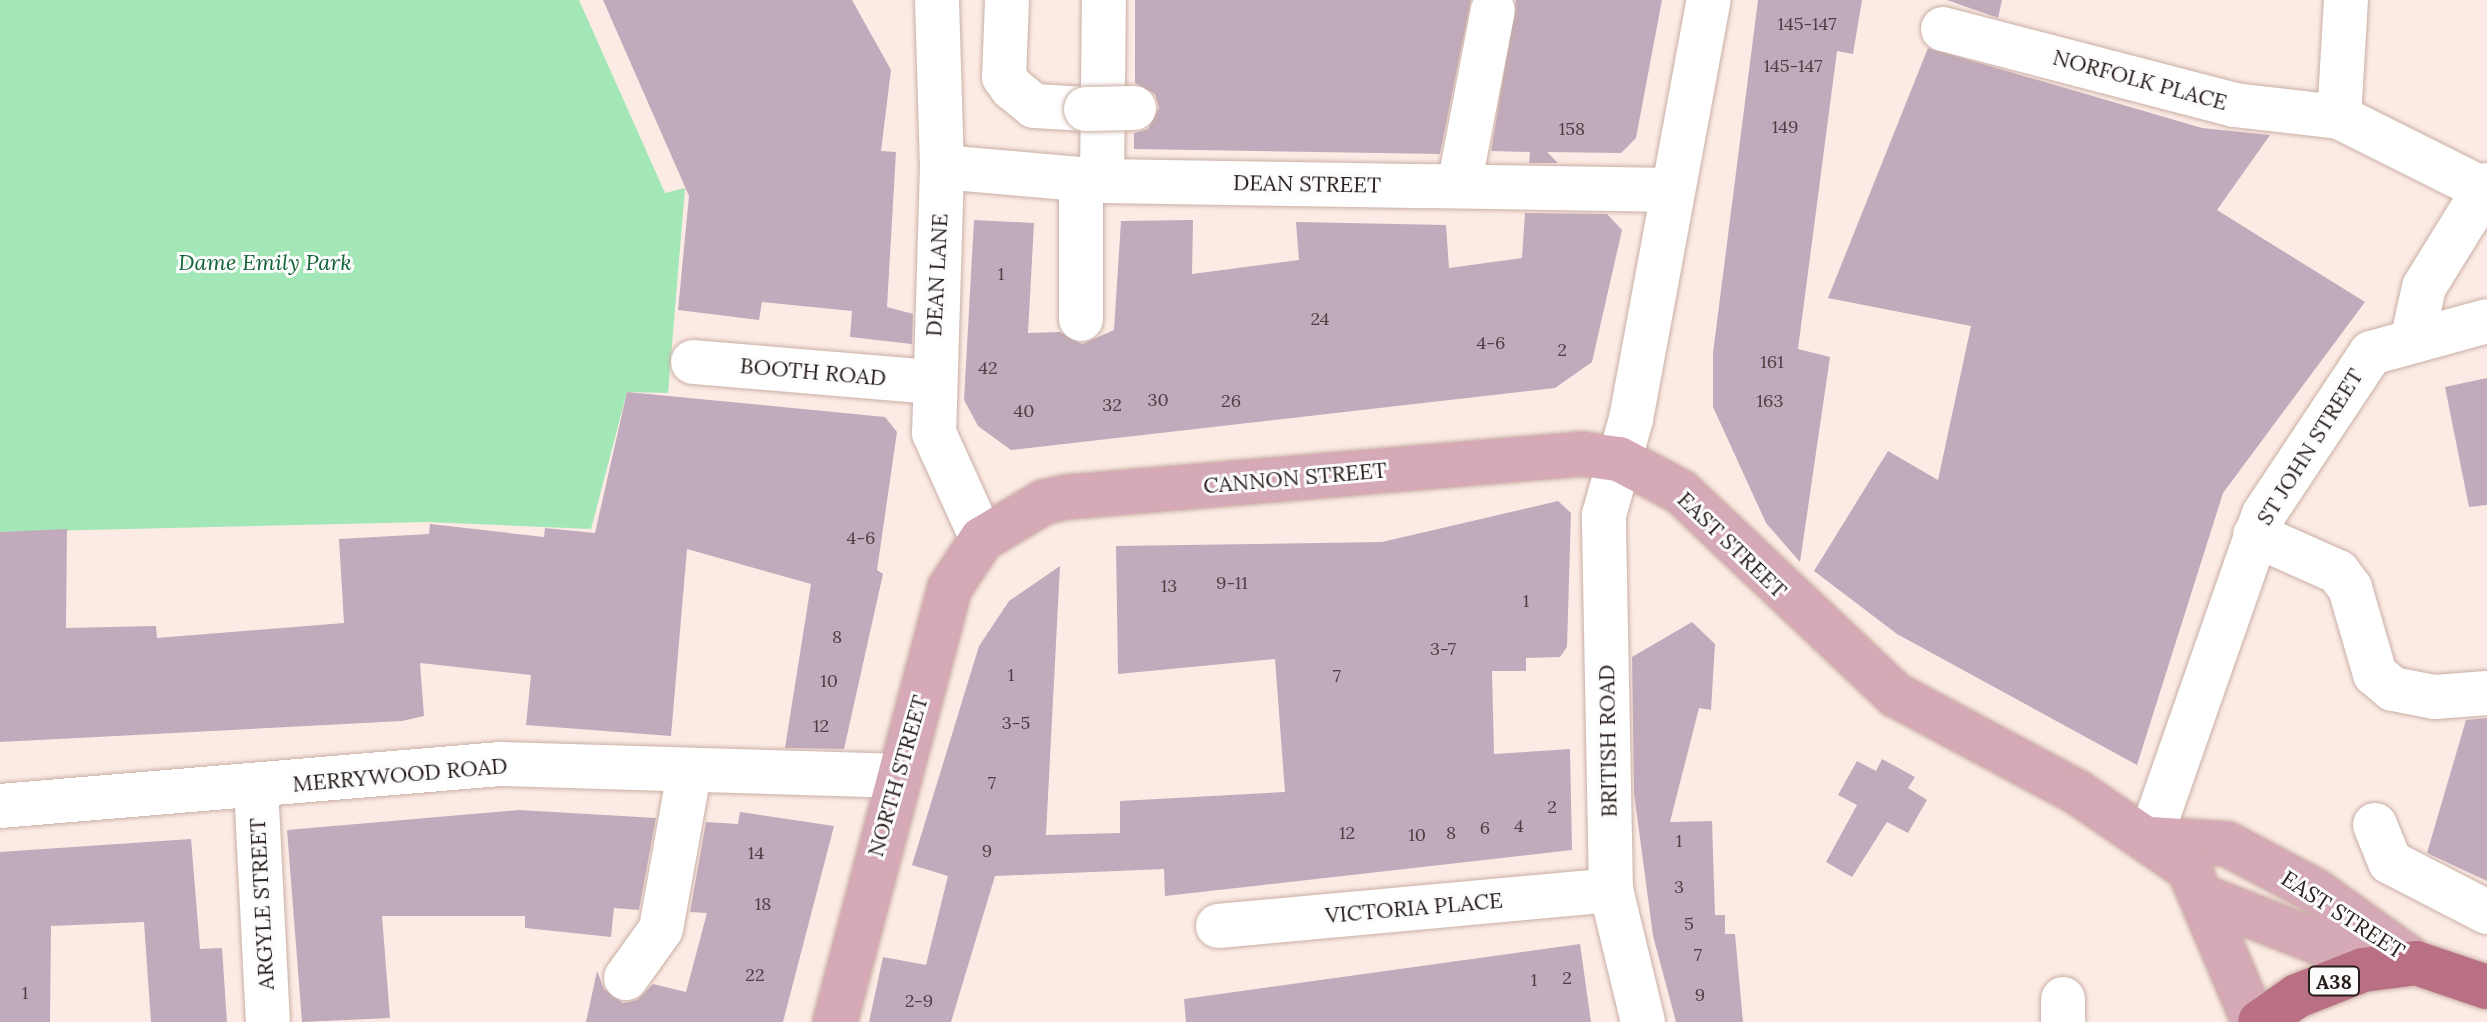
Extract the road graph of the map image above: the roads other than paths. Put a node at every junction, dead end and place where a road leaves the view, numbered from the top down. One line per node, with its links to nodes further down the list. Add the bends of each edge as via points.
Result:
1 (937, 0): 10 (street, DEAN LANE)
2 (1007, 0): 8 (street, bridge, via 1004,77 1012,88 1034,106)
3 (1104, 0): 11 (street)
4 (1709, 0): 14 (street)
5 (2346, 0): 9 (street)
6 (1493, 10): 12 (street)
7 (1943, 29): 9 (street, NORFOLK PLACE, via 2234,105)
8 (1134, 108)
9 (2339, 117): 13 (street)
10 (942, 167): 11 (street, DEAN STREET); 19 (street, DEAN LANE)
11 (1091, 180): 12 (street, DEAN STREET); 15 (street)
12 (1459, 186): 14 (street, DEAN STREET)
13 (2485, 187): 17 (street, via 2424,287)
14 (1673, 190): 20 (street)
15 (1081, 319)
16 (2487, 321): 17 (street, ST JOHN STREET)
17 (2413, 337): 21 (street, ST JOHN STREET, via 2371,353)
18 (693, 362): 19 (street, BOOTH ROAD)
19 (932, 382): 22 (street, DEAN LANE, via 934,433)
20 (1619, 459): 22 (main road, CANNON STREET, via 1582,454 1068,497 1044,502); 29 (main road, EAST STREET, via 1681,492 1896,695); 30 (street, BRITISH ROAD, via 1604,515)
21 (2255, 535): 23 (street, via 2338,572 2350,588 2375,674 2393,689 2435,697); 29 (street, ST JOHN STREET)
22 (982, 539): 25 (main road, NORTH STREET, via 949,589)
23 (2487, 693)
24 (689, 774): 25 (street, MERRYWOOD ROAD); 26 (street, MERRYWOOD ROAD, via 500,764); 35 (street, via 661,929)
25 (897, 776): 38 (main road, NORTH STREET)
26 (256, 787): 27 (street, MERRYWOOD ROAD); 37 (street, ARGYLE STREET)
27 (0, 806)
28 (2375, 825): 32 (street, via 2390,862)
29 (2150, 839): 31 (main road, EAST STREET, via 2189,869); 34 (main road, EAST STREET, via 2227,844 2314,890)
30 (1611, 890): 33 (street, VICTORIA PLACE); 39 (street, BRITISH ROAD)
31 (2206, 898): 34 (main road, EAST STREET, via 2323,944); 40 (main road, EAST STREET)
32 (2487, 912)
33 (1218, 926)
34 (2416, 963): 36 (highway, A38); 40 (highway, A38, via 2351,975 2297,996)
35 (626, 978)
36 (2487, 987)
37 (268, 1022)
38 (835, 1022)
39 (1643, 1022)
40 (2257, 1022)

